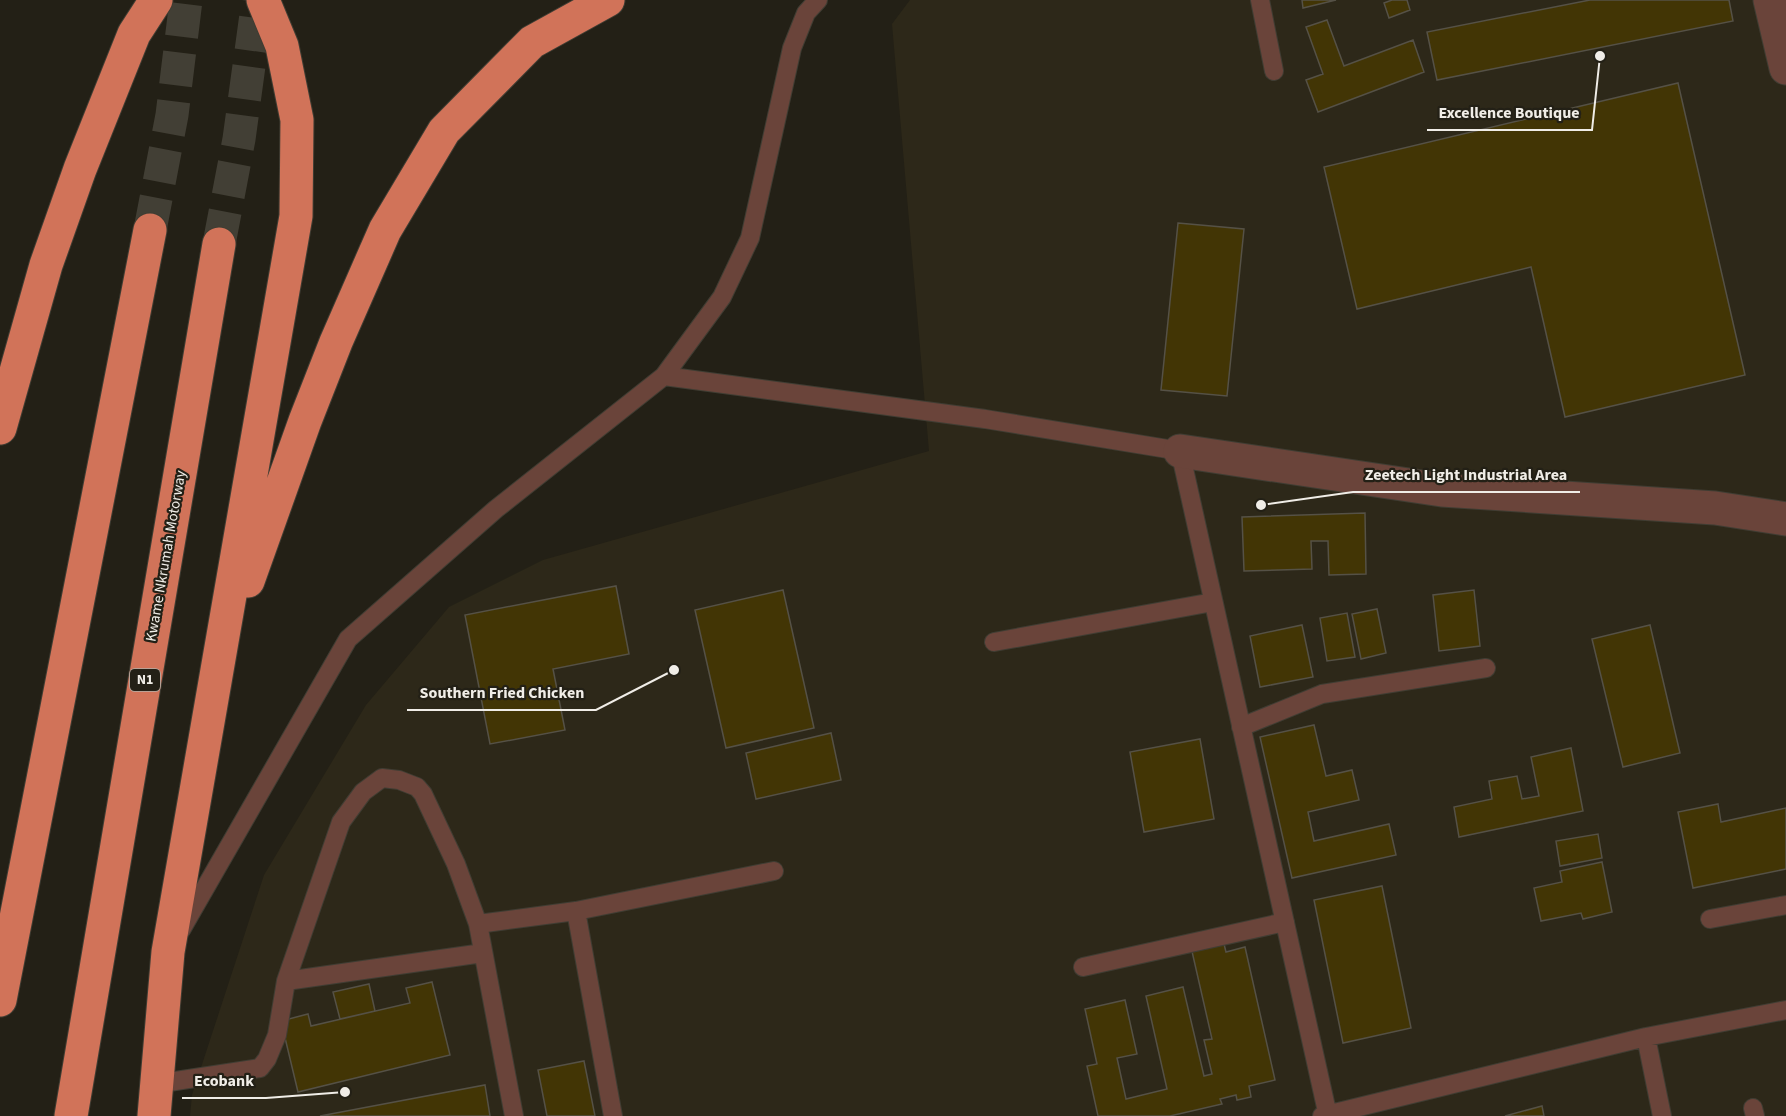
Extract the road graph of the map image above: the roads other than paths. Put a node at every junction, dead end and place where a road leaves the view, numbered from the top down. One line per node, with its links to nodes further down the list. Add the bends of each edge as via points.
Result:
1 (156, 0): 12 (highway, via 134,34 76,179 46,265)
2 (263, 0): 18 (highway, via 282,45 297,120 296,216)
3 (608, 0): 18 (highway, via 532,42 444,131 385,230 305,421)
4 (818, 0): 11 (lane, via 806,13 792,48 750,238 722,297)
5 (1260, 0): 8 (lane)
6 (1770, 0): 7 (street)
7 (1786, 68)
8 (1274, 71)
9 (150, 230): 30 (highway)
10 (219, 244): 34 (highway, Kwame Nkrumah Motorway / N1)
11 (664, 376): 13 (lane, via 986,418); 26 (lane, via 496,509 348,639)
12 (0, 428)
13 (1180, 451): 14 (street, via 1442,490 1715,508); 15 (lane)
14 (1786, 519)
15 (1213, 602): 16 (lane); 19 (lane)
16 (994, 642)
17 (1486, 668): 19 (lane, via 1322,694)
18 (216, 670): 26 (highway)
19 (1241, 727): 24 (lane)
20 (774, 871): 22 (lane)
21 (1786, 905): 23 (lane)
22 (576, 911): 25 (lane); 36 (lane)
23 (1710, 919)
24 (1285, 922): 28 (lane); 37 (lane)
25 (478, 924): 27 (lane); 29 (lane, via 456,864 423,794 417,787 382,778 363,792 341,822)
26 (168, 952): 33 (highway)
27 (483, 953): 29 (lane); 35 (lane)
28 (1083, 967)
29 (286, 981): 33 (lane, via 277,1035 260,1068)
30 (0, 1000)
31 (1786, 1010): 32 (lane)
32 (1646, 1037): 37 (lane); 38 (lane)
33 (155, 1100)
34 (71, 1116)
35 (514, 1116)
36 (613, 1116)
37 (1326, 1116)
38 (1662, 1116)

